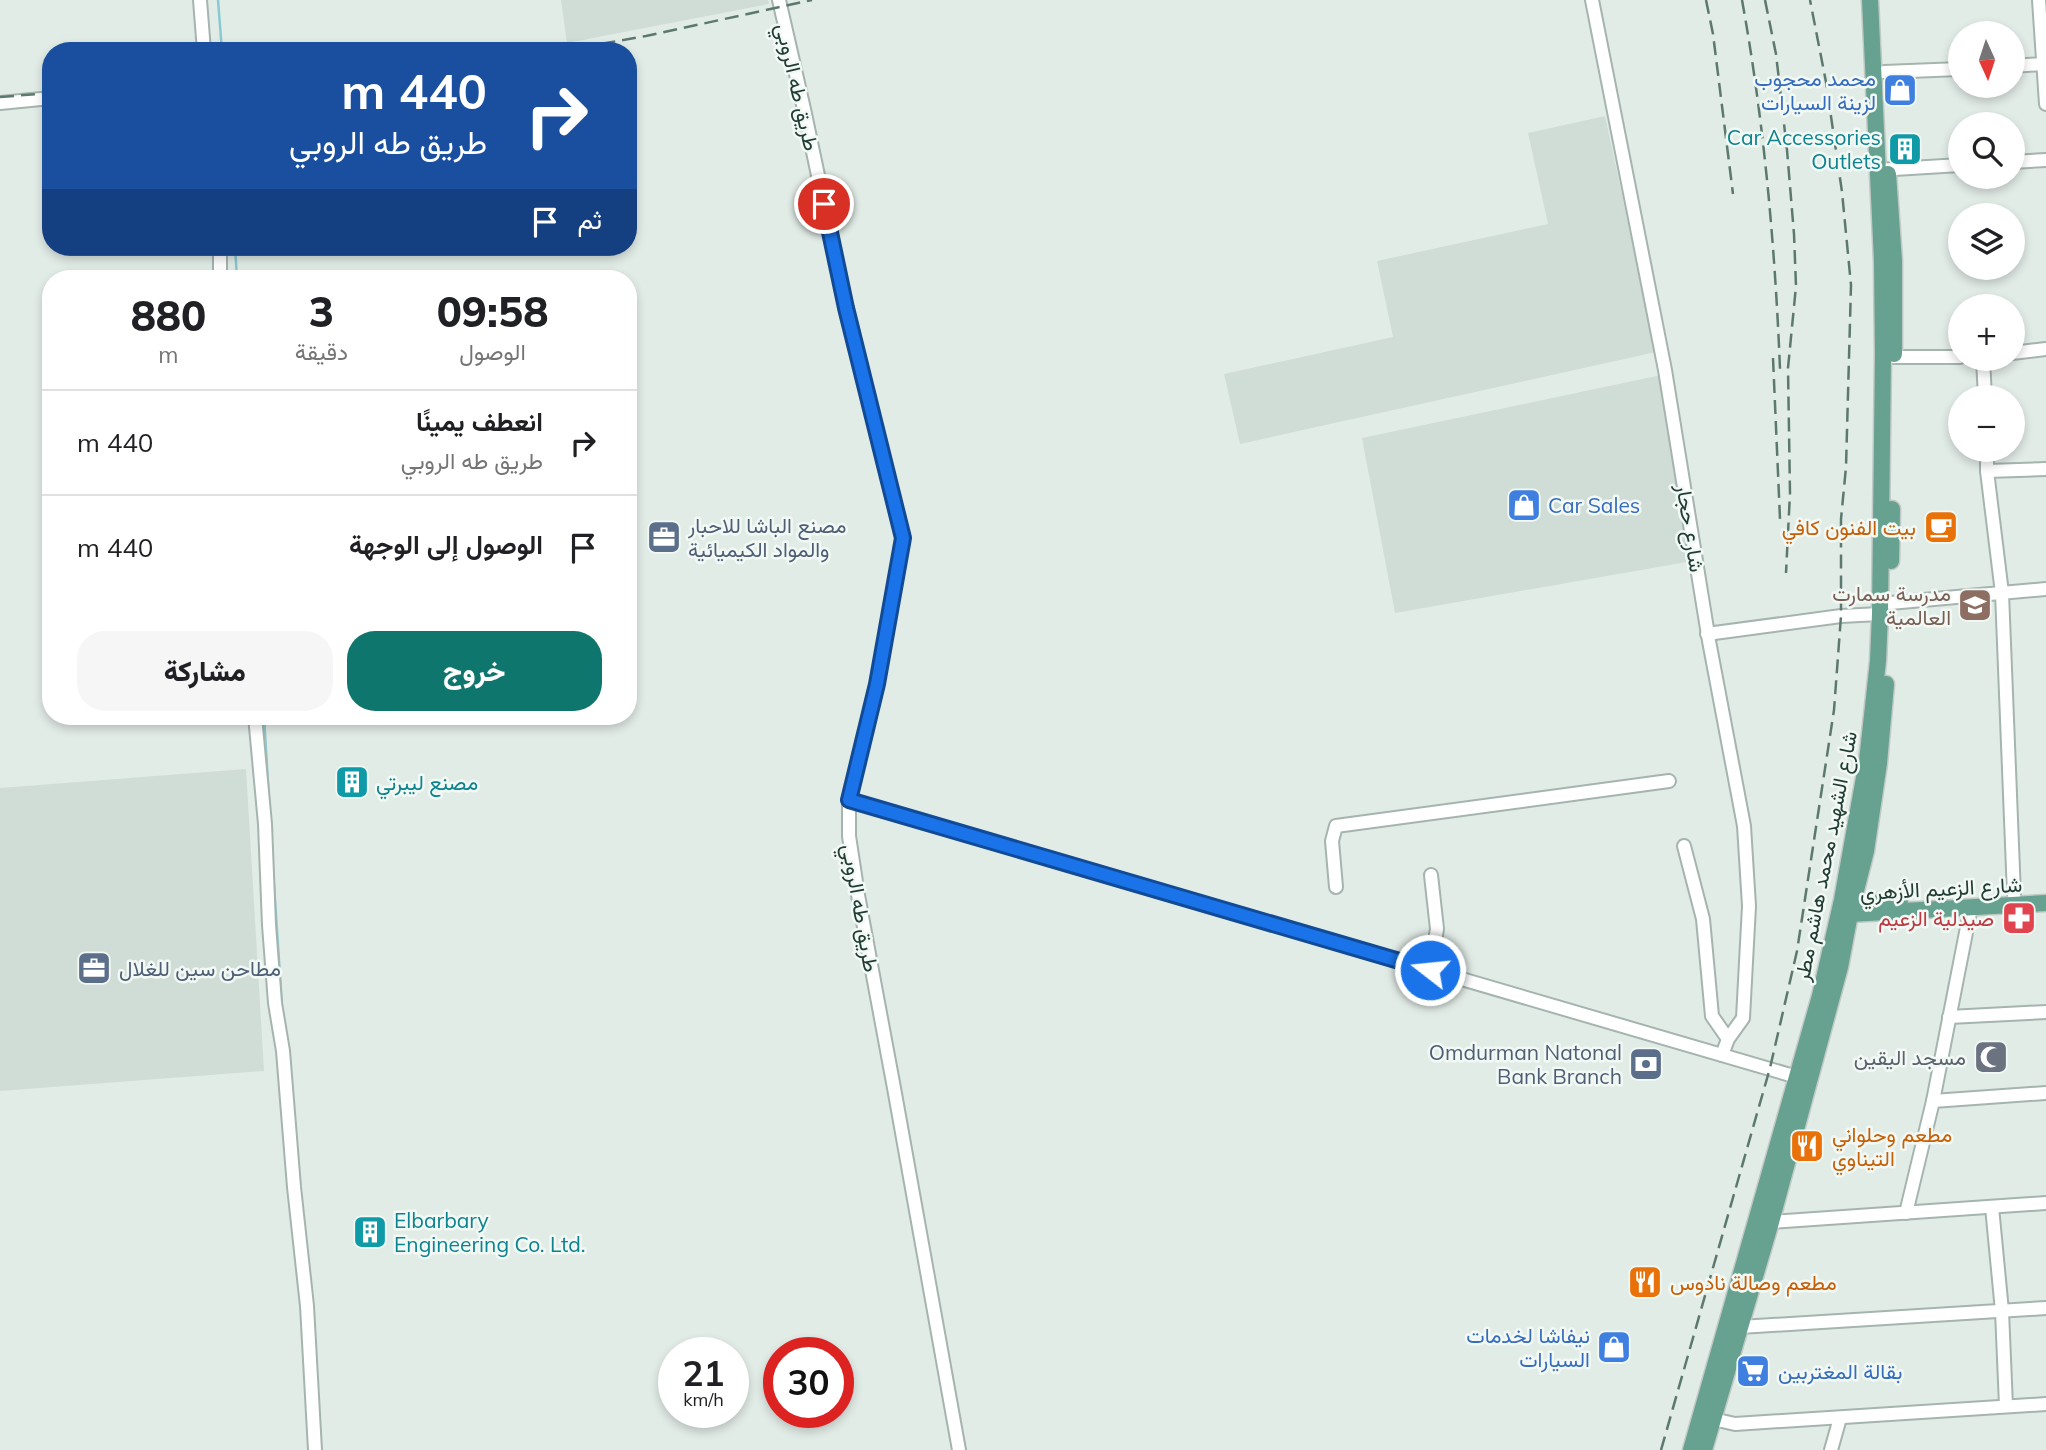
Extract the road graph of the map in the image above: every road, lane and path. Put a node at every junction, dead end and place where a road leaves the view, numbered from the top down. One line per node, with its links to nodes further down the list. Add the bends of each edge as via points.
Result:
1 (200, 0): 7 (street)
2 (779, 0): 32 (street, طريق طه الروبي, via 846,308 903,538 877,684)
3 (1592, 0): 29 (street, شارع حجار, via 1665,370)
4 (1870, 0): 18 (main road, شارع الشهيد محمد هاشم مطر)
5 (1880, 0): 11 (main road, شارع الشهيد محمد هاشم مطر)
6 (2039, 0): 8 (street)
7 (203, 42)
8 (2043, 64): 9 (street); 14 (street)
9 (2025, 65)
10 (1948, 69): 11 (street)
11 (1884, 72): 18 (main road, شارع الشهيد محمد هاشم مطر)
12 (42, 99): 13 (street)
13 (0, 103)
14 (2046, 104)
15 (2046, 160): 16 (street)
16 (2025, 161)
17 (1948, 166): 18 (street)
18 (1883, 170): 22 (main road, شارع الشهيد محمد هاشم مطر, via 1894,261); 28 (main road, شارع الشهيد محمد هاشم مطر)
19 (2046, 349): 20 (street)
20 (2025, 351)
21 (1948, 356): 22 (street)
22 (1894, 358): 28 (main road, شارع الشهيد محمد هاشم مطر)
23 (1987, 462): 25 (street)
24 (2046, 469): 25 (street)
25 (1987, 471): 27 (street)
26 (2046, 589): 27 (street)
27 (2002, 593): 28 (street); 37 (street)
28 (1885, 608): 29 (street); 40 (main road, شارع الشهيد محمد هاشم مطر, via 1885,709 1879,763 1866,851)
29 (1707, 634): 44 (street, شارع حجار, via 1744,826 1749,906 1743,1018)
30 (256, 725): 60 (street, via 275,1003 307,1306)
31 (1669, 781): 35 (street, via 1336,826 1332,841)
32 (849, 800): 41 (street); 61 (street, طريق طه الروبي, via 858,895)
33 (1684, 846): 44 (street, via 1703,919 1712,1016)
34 (1431, 875): 41 (street, via 1437,929)
35 (1336, 887)
36 (2046, 893): 37 (main road, شارع الزعيم الأزهري)
37 (2014, 895): 40 (main road, شارع الزعيم الأزهري)
38 (2046, 903): 39 (main road, شارع الزعيم الأزهري)
39 (1971, 906): 40 (main road, شارع الزعيم الأزهري); 43 (street)
40 (1846, 907): 46 (main road, شارع الشهيد محمد هاشم مطر); 52 (main road, شارع الشهيد محمد هاشم مطر, via 1840,967)
41 (1430, 970): 45 (street)
42 (2046, 1012): 43 (street)
43 (1949, 1017): 48 (street)
44 (1728, 1038): 45 (street, شارع حجار)
45 (1722, 1055): 46 (street)
46 (1797, 1077): 62 (main road, شارع الشهيد محمد هاشم مطر)
47 (2046, 1093): 48 (street)
48 (1933, 1101): 51 (street)
49 (2046, 1203): 50 (street)
50 (1992, 1207): 51 (street); 54 (street)
51 (1906, 1213): 52 (street)
52 (1771, 1222): 55 (main road, شارع الشهيد محمد هاشم مطر)
53 (2046, 1308): 54 (street)
54 (2002, 1311): 55 (street); 57 (street)
55 (1740, 1327): 59 (main road, شارع الشهيد محمد هاشم مطر)
56 (2046, 1404): 57 (street)
57 (2006, 1406): 58 (street)
58 (1840, 1418): 59 (street, via 1735,1424); 64 (street)
59 (1713, 1419): 63 (main road, شارع الشهيد محمد هاشم مطر)
60 (315, 1450)
61 (959, 1450)
62 (1691, 1450)
63 (1704, 1450)
64 (1831, 1450)

